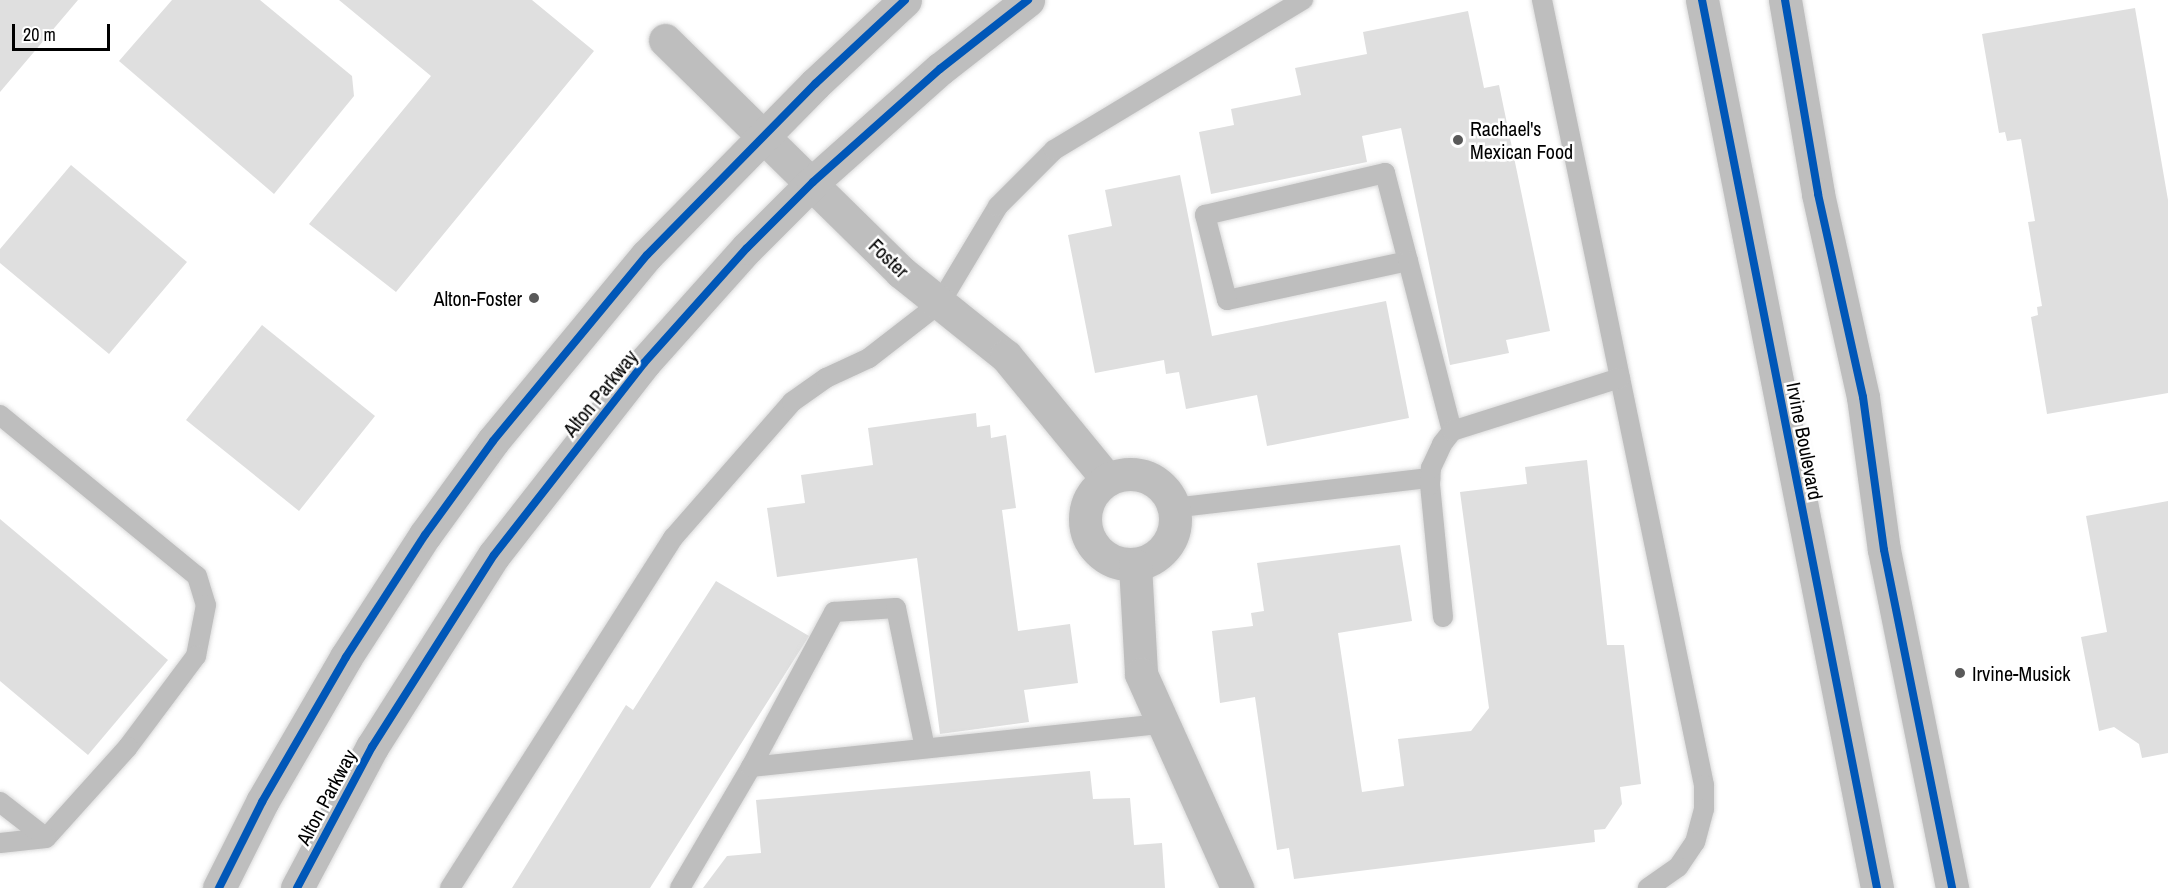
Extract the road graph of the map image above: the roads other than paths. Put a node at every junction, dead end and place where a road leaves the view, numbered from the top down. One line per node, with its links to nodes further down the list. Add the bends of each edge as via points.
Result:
1 (905, 0): 8 (main road)
2 (1028, 0): 9 (main road, Alton Parkway, via 940,69)
3 (1303, 0): 11 (lane, via 1054,150 998,206)
4 (1542, 0): 12 (lane)
5 (1702, 0): 32 (main road, Irvine Boulevard)
6 (1785, 0): 33 (main road, via 1818,194 1863,398 1884,550)
7 (665, 40): 8 (main road, Foster)
8 (764, 134): 9 (main road, Foster); 26 (main road, via 616,290 493,441 346,657 262,802)
9 (813, 182): 11 (main road, Foster, via 901,272); 27 (main road, Alton Parkway, via 747,248 650,356 501,546 372,747)
10 (1408, 261): 10 (lane, via 1384,174 1205,215 1227,300); 14 (lane)
11 (940, 303): 16 (main road, Foster, via 1006,356); 28 (lane, via 869,358 826,378 792,402 673,538)
12 (1620, 378): 14 (lane); 31 (lane, via 1704,785 1704,809 1695,842 1678,867)
13 (0, 415): 24 (lane, via 197,576 206,604 196,656 128,747)
14 (1452, 431): 15 (lane, via 1435,458)
15 (1430, 478): 17 (lane); 19 (lane)
16 (1107, 479): 17 (main road, via 1124,474 1142,476 1158,483); 18 (main road, via 1093,491 1085,507 1084,525 1090,542 1101,555)
17 (1173, 507): 18 (main road, via 1174,531 1166,548)
18 (1135, 565): 20 (main road, via 1141,674)
19 (1443, 617)
20 (1161, 724): 21 (lane); 30 (main road)
21 (925, 748): 22 (lane); 22 (lane, via 896,608 834,612)
22 (751, 767): 29 (lane)
23 (0, 802): 24 (lane)
24 (45, 838): 25 (lane)
25 (0, 843)
26 (219, 888)
27 (297, 888)
28 (450, 888)
29 (680, 888)
30 (1237, 888)
31 (1648, 888)
32 (1877, 888)
33 (1952, 888)

